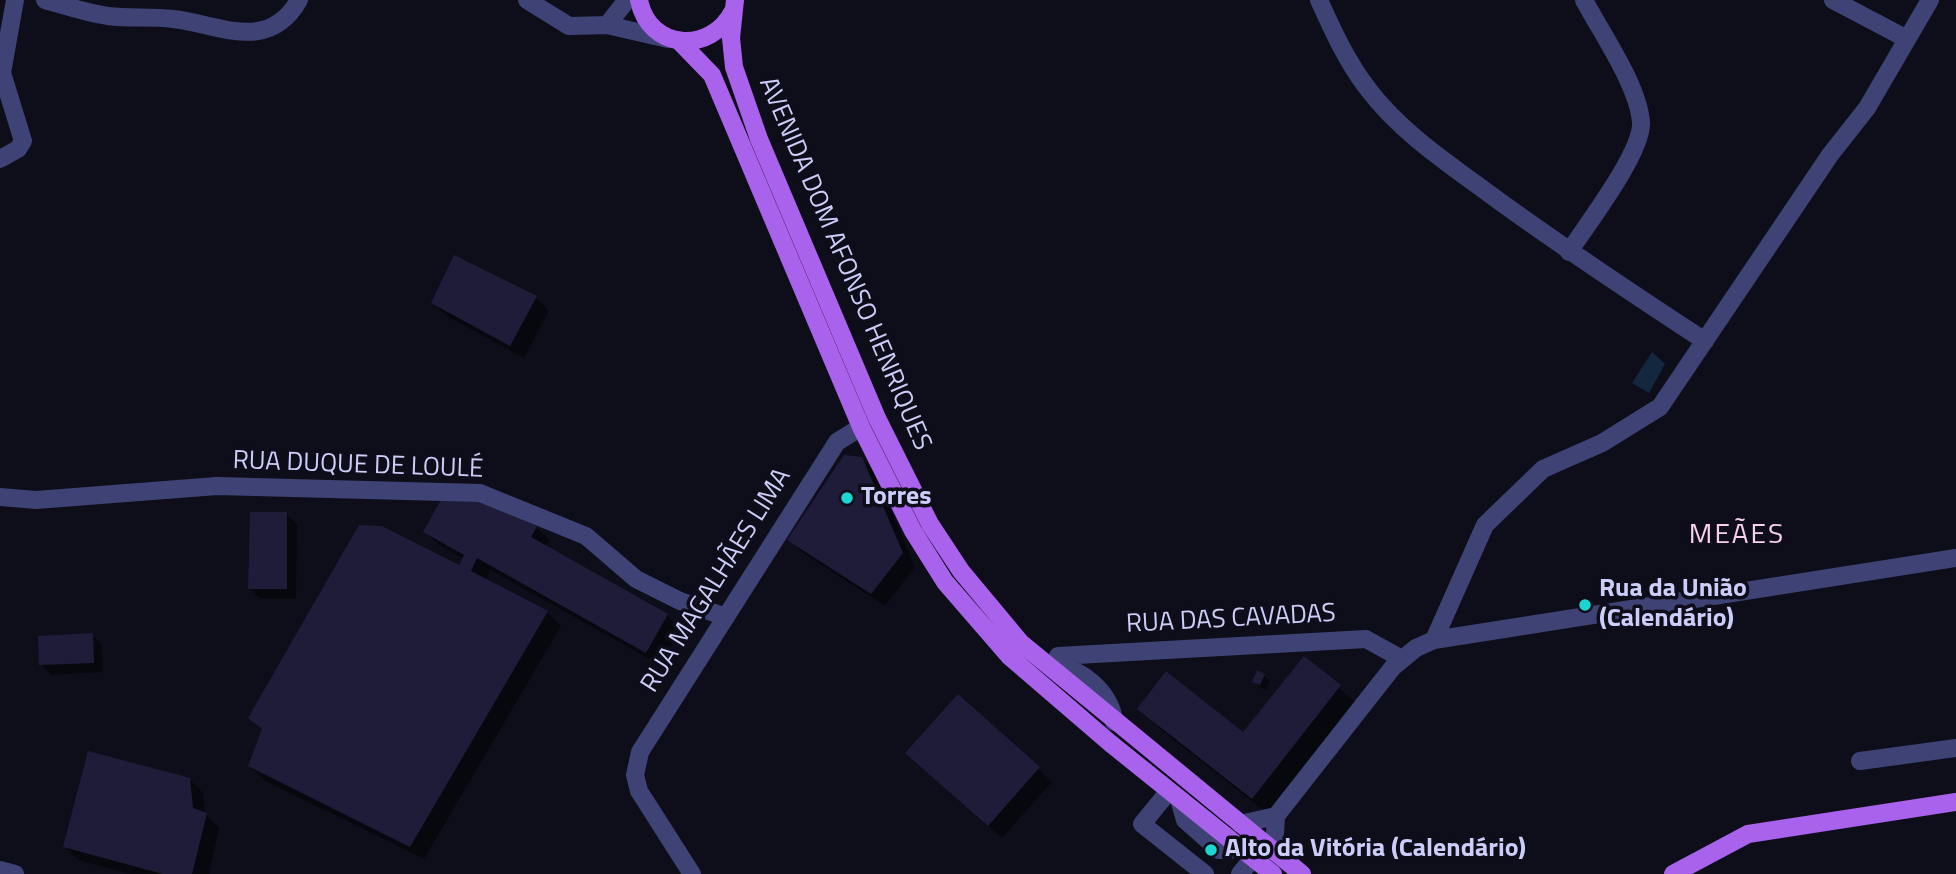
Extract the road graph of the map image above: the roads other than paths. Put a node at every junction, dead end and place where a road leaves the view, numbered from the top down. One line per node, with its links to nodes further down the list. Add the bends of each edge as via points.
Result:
1 (15, 0): 15 (street, via 2,73 23,141 19,149)
2 (45, 0): 3 (street, via 106,16 162,17 247,32 275,26)
3 (299, 0)
4 (527, 0): 12 (street, via 569,26)
5 (627, 0): 12 (street)
6 (639, 0): 14 (main road, AVENIDA DOM AFONSO HENRIQUES, via 652,28)
7 (1319, 0): 16 (street, via 1346,57 1368,90 1399,123)
8 (1584, 0): 16 (street, via 1635,96 1641,123 1638,146)
9 (1833, 0): 13 (street)
10 (1930, 0): 13 (street)
11 (735, 4): 14 (main road, AVENIDA DOM AFONSO HENRIQUES, via 727,23 713,35); 24 (main road, AVENIDA DOM AFONSO HENRIQUES, via 734,67 759,139 888,441 930,524 961,571 1013,634)
12 (607, 25): 14 (street)
13 (1907, 40): 17 (street, via 1867,108 1830,155)
14 (676, 41): 18 (main road, AVENIDA DOM AFONSO HENRIQUES, via 712,75)
15 (0, 159)
16 (1569, 253): 17 (street)
17 (1705, 341): 22 (street, via 1660,407 1602,443 1543,469 1485,524)
18 (861, 427): 21 (street, RUA MAGALHÃES LIMA, via 837,442); 27 (main road, AVENIDA DOM AFONSO HENRIQUES, via 913,531 974,619 1010,657)
19 (0, 497): 21 (street, RUA DUQUE DE LOULÉ, via 36,500 217,486 480,493 586,536 636,579)
20 (1956, 558): 22 (street)
21 (726, 617): 35 (street, RUA MAGALHÃES LIMA, via 640,752 635,775 639,791)
22 (1434, 640): 23 (street)
23 (1402, 659): 24 (street, RUA DAS CAVADAS, via 1366,639); 29 (street)
24 (1052, 661): 30 (main road, AVENIDA DOM AFONSO HENRIQUES, via 1114,722)
25 (1956, 748): 26 (street)
26 (1860, 761)
27 (1174, 795): 32 (main road, AVENIDA DOM AFONSO HENRIQUES); 36 (street, via 1142,824)
28 (1956, 802): 40 (main road, via 1748,834)
29 (1276, 816): 30 (street); 31 (street)
30 (1240, 824): 31 (main road, AVENIDA DOM AFONSO HENRIQUES)
31 (1275, 852): 39 (main road, AVENIDA DOM AFONSO HENRIQUES)
32 (1248, 854): 37 (street); 38 (main road, AVENIDA DOM AFONSO HENRIQUES)
33 (0, 870): 34 (street)
34 (15, 874)
35 (692, 874)
36 (1205, 874)
37 (1240, 874)
38 (1273, 874)
39 (1302, 874)
40 (1673, 874)

